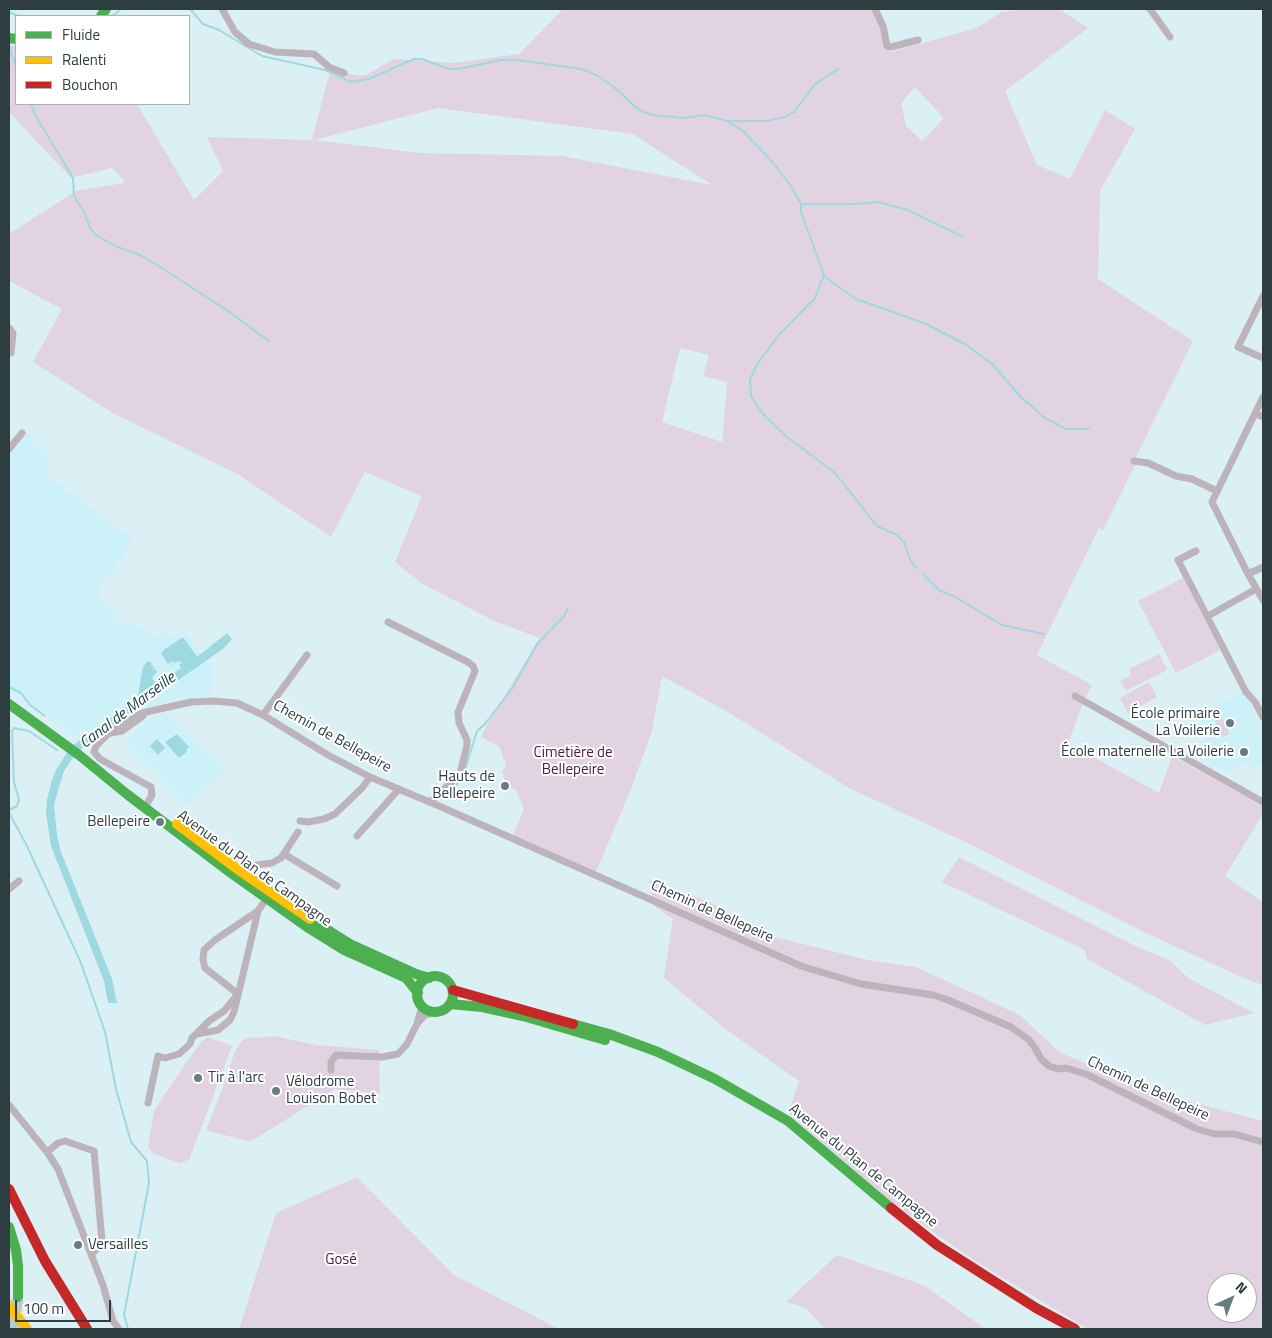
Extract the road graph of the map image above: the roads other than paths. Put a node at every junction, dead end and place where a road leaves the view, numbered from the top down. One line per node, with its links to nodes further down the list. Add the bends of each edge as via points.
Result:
1 (222, 9): 6 (street, via 235,32 249,44 274,52 314,54 329,67)
2 (875, 9): 5 (street, via 887,46)
3 (1150, 9): 4 (street)
4 (1170, 37)
5 (918, 40)
6 (344, 73)
7 (1263, 296): 10 (street, via 1238,347)
8 (9, 328): 9 (street, via 13,333)
9 (11, 353)
10 (1263, 358)
11 (1263, 397): 12 (street)
12 (1255, 413): 13 (street); 17 (street)
13 (1263, 417)
14 (22, 433): 15 (street)
15 (9, 449)
16 (1134, 461): 17 (street, via 1148,463)
17 (1217, 491): 20 (street, via 1212,502)
18 (1196, 551): 23 (street, via 1178,560)
19 (1263, 567): 20 (street)
20 (1248, 574): 21 (street)
21 (1256, 589): 22 (street); 23 (street)
22 (1263, 600)
23 (1208, 616): 29 (street)
24 (388, 622): 32 (street, via 468,662 475,671 458,712 468,745 460,774)
25 (307, 655): 28 (street)
26 (1075, 696): 33 (street)
27 (9, 704): 34 (main road, Avenue du Plan de Campagne)
28 (263, 715): 30 (street, Chemin de Bellepeire); 34 (street, Chemin de Bellepeire, via 237,703 213,701 172,705 138,714 108,734 96,746 95,754 148,784 153,792)
29 (1263, 717)
30 (370, 777): 31 (street, Chemin de Bellepeire); 35 (street, via 329,817)
31 (399, 790): 32 (street, Chemin de Bellepeire); 37 (street)
32 (430, 802): 57 (street, Chemin de Bellepeire, via 801,966 860,984 932,995 1011,1027 1029,1040 1049,1066 1086,1074 1197,1129)
33 (1263, 802)
34 (147, 805): 39 (main road, Avenue du Plan de Campagne); 43 (main road, Avenue du Plan de Campagne)
35 (300, 821)
36 (298, 832): 38 (street)
37 (357, 836)
38 (284, 854): 39 (street, via 275,862 249,866); 41 (street)
39 (240, 871): 45 (main road, Avenue du Plan de Campagne, via 350,944)
40 (19, 881): 42 (street)
41 (337, 886)
42 (9, 889)
43 (267, 898): 44 (street); 48 (main road, Avenue du Plan de Campagne, via 344,950 406,978)
44 (258, 911): 47 (street); 47 (street, via 204,950 205,968)
45 (429, 978): 46 (main road, via 435,976 446,980); 48 (main road, via 420,984)
46 (453, 990): 49 (main road); 68 (main road, Avenue du Plan de Campagne, via 609,1034 658,1052 715,1079 788,1122 937,1245)
47 (238, 994): 53 (street, via 224,1011); 53 (street, via 234,1012 225,1025 218,1030)
48 (418, 994): 50 (main road)
49 (450, 1004): 51 (main road); 67 (main road, Avenue du Plan de Campagne, via 499,1010 614,1042 748,1104 781,1124 936,1251)
50 (422, 1006): 51 (main road); 52 (street)
51 (436, 1012): 52 (street, via 425,1015)
52 (416, 1024): 54 (street, via 407,1044 398,1054 382,1057 336,1055 331,1062)
53 (196, 1034): 55 (street, via 179,1054 165,1058 158,1056)
54 (331, 1070)
55 (148, 1103)
56 (9, 1106): 58 (street)
57 (1263, 1142)
58 (47, 1152): 61 (street, via 58,1169); 61 (street, via 65,1141 92,1149 95,1154 102,1241)
59 (9, 1189): 65 (main road, via 46,1261)
60 (9, 1228): 62 (main road, via 17,1258)
61 (91, 1254): 66 (street)
62 (18, 1297)
63 (9, 1306): 64 (main road)
64 (24, 1326)
65 (87, 1329)
66 (118, 1329)
67 (1063, 1329)
68 (1075, 1329)

